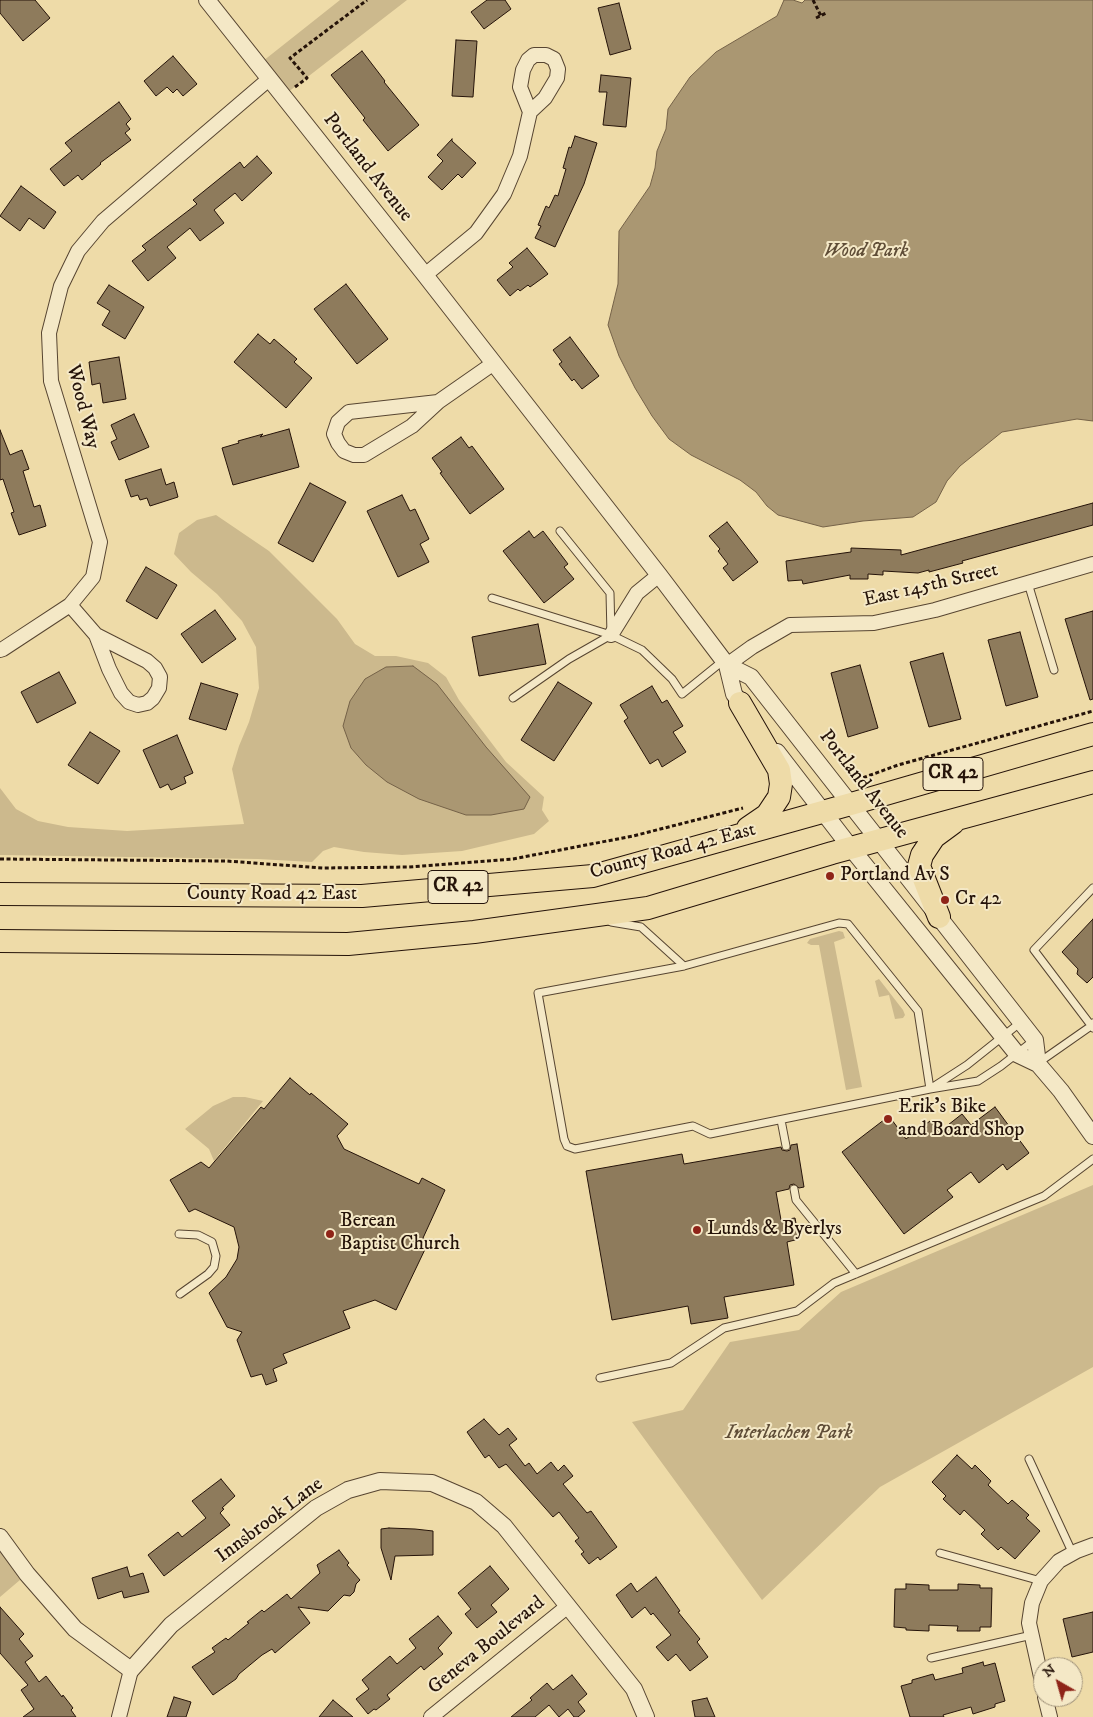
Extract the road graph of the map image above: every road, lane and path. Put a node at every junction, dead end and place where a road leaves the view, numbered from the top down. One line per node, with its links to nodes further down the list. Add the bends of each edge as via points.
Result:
1 (207, 0): 7 (street, Portland Avenue)
2 (367, 0): 8 (path, via 290,58 307,78)
3 (813, 0): 5 (path)
4 (826, 13): 5 (path)
5 (821, 16): 6 (path)
6 (816, 18)
7 (269, 78): 8 (street, Portland Avenue); 18 (street, Wood Way, via 103,221 78,251 61,286 49,333 50,381 100,542 93,577)
8 (283, 96): 10 (street, Portland Avenue)
9 (530, 112): 10 (street, via 520,156 504,194 476,233)
10 (425, 275): 11 (street, Portland Avenue)
11 (494, 363): 12 (street); 15 (street, Portland Avenue)
12 (438, 402): 12 (street, via 349,412 338,422 334,434 344,451 364,455 412,426)
13 (560, 531): 20 (lane, via 610,593)
14 (1093, 564): 16 (street, East 145th Street)
15 (659, 575): 20 (street, via 637,593); 22 (street, Portland Avenue)
16 (1028, 583): 22 (street, East 145th Street, via 934,610 874,623 790,625); 23 (lane)
17 (492, 598): 20 (lane)
18 (70, 604): 19 (street); 21 (street, Wood Way)
19 (96, 635): 19 (street, via 122,694 129,702 147,703 159,688 160,678 154,668 147,661)
20 (611, 635): 22 (lane, via 642,650 672,679 682,694); 24 (lane, via 569,659)
21 (0, 650)
22 (725, 663): 25 (street, Portland Avenue); 30 (street, Portland Avenue, via 751,677)
23 (1054, 670)
24 (513, 698)
25 (740, 703): 32 (street, Portland Avenue); 34 (highway, via 779,770 781,784 779,797 767,815)
26 (1093, 711): 28 (path, via 898,765)
27 (1093, 734): 30 (highway, County Road 42 East / CR 42)
28 (857, 780)
29 (1093, 782): 33 (highway, County Road 42 East / CR 42)
30 (851, 804): 32 (highway, County Road 42 East / CR 42); 35 (street, Portland Avenue)
31 (748, 806): 37 (path, via 633,836 513,860 409,867 323,868 226,861)
32 (823, 812): 34 (highway, County Road 42 East / CR 42); 36 (street, Portland Avenue)
33 (960, 818): 35 (highway, County Road 42 East / CR 42); 41 (highway, via 934,837 919,866)
34 (728, 838): 39 (highway, County Road 42 East / CR 42, via 594,876 372,895)
35 (878, 840): 36 (highway, County Road 42 East / CR 42); 41 (street, Portland Avenue)
36 (851, 848): 40 (highway, County Road 42 East / CR 42, via 648,908); 46 (street, Portland Avenue)
37 (0, 859)
38 (1093, 888): 45 (lane, via 1034,950)
39 (0, 894)
40 (586, 917): 42 (highway, County Road 42 East / CR 42, via 348,944); 43 (lane, via 641,928)
41 (939, 917): 44 (street, Portland Avenue)
42 (0, 941)
43 (684, 966): 50 (lane, via 839,922 848,924 918,1011); 51 (lane, via 538,993 567,1146 586,1148 693,1126 710,1134)
44 (1021, 1022): 46 (lane); 47 (street, Portland Avenue)
45 (1092, 1026): 49 (lane)
46 (1003, 1036): 48 (street, Portland Avenue); 50 (lane)
47 (1036, 1040): 48 (lane); 49 (street)
48 (1017, 1054): 49 (street, Portland Avenue); 50 (lane, via 978,1081)
49 (1038, 1064): 52 (street, Portland Avenue)
50 (930, 1089): 51 (lane)
51 (781, 1120): 53 (lane)
52 (1093, 1136)
53 (786, 1146)
54 (1093, 1159): 57 (lane, via 1044,1196)
55 (794, 1189): 57 (lane, via 796,1200)
56 (179, 1234): 58 (lane, via 198,1235 212,1242 216,1256 214,1267 208,1274)
57 (856, 1274): 59 (lane, via 834,1283 797,1311 724,1328 672,1363)
58 (180, 1294)
59 (600, 1378)
60 (1029, 1459): 64 (lane)
61 (0, 1536): 70 (street, via 27,1574 75,1629)
62 (1093, 1545): 64 (street)
63 (940, 1553): 65 (lane)
64 (1073, 1554): 65 (street, via 1059,1561)
65 (1041, 1581): 67 (street, via 1032,1603 1029,1623)
66 (568, 1606): 70 (street, Innsbrook Lane, via 504,1526 476,1502 432,1484 380,1481 348,1490 316,1508 171,1625); 72 (street, Geneva Boulevard); 73 (street, Innsbrook Lane, via 634,1689)
67 (1032, 1635): 68 (street); 69 (lane)
68 (1037, 1657)
69 (931, 1658)
70 (131, 1670): 71 (street, Innsbrook Lane)
71 (119, 1717)
72 (431, 1717)
73 (646, 1717)

